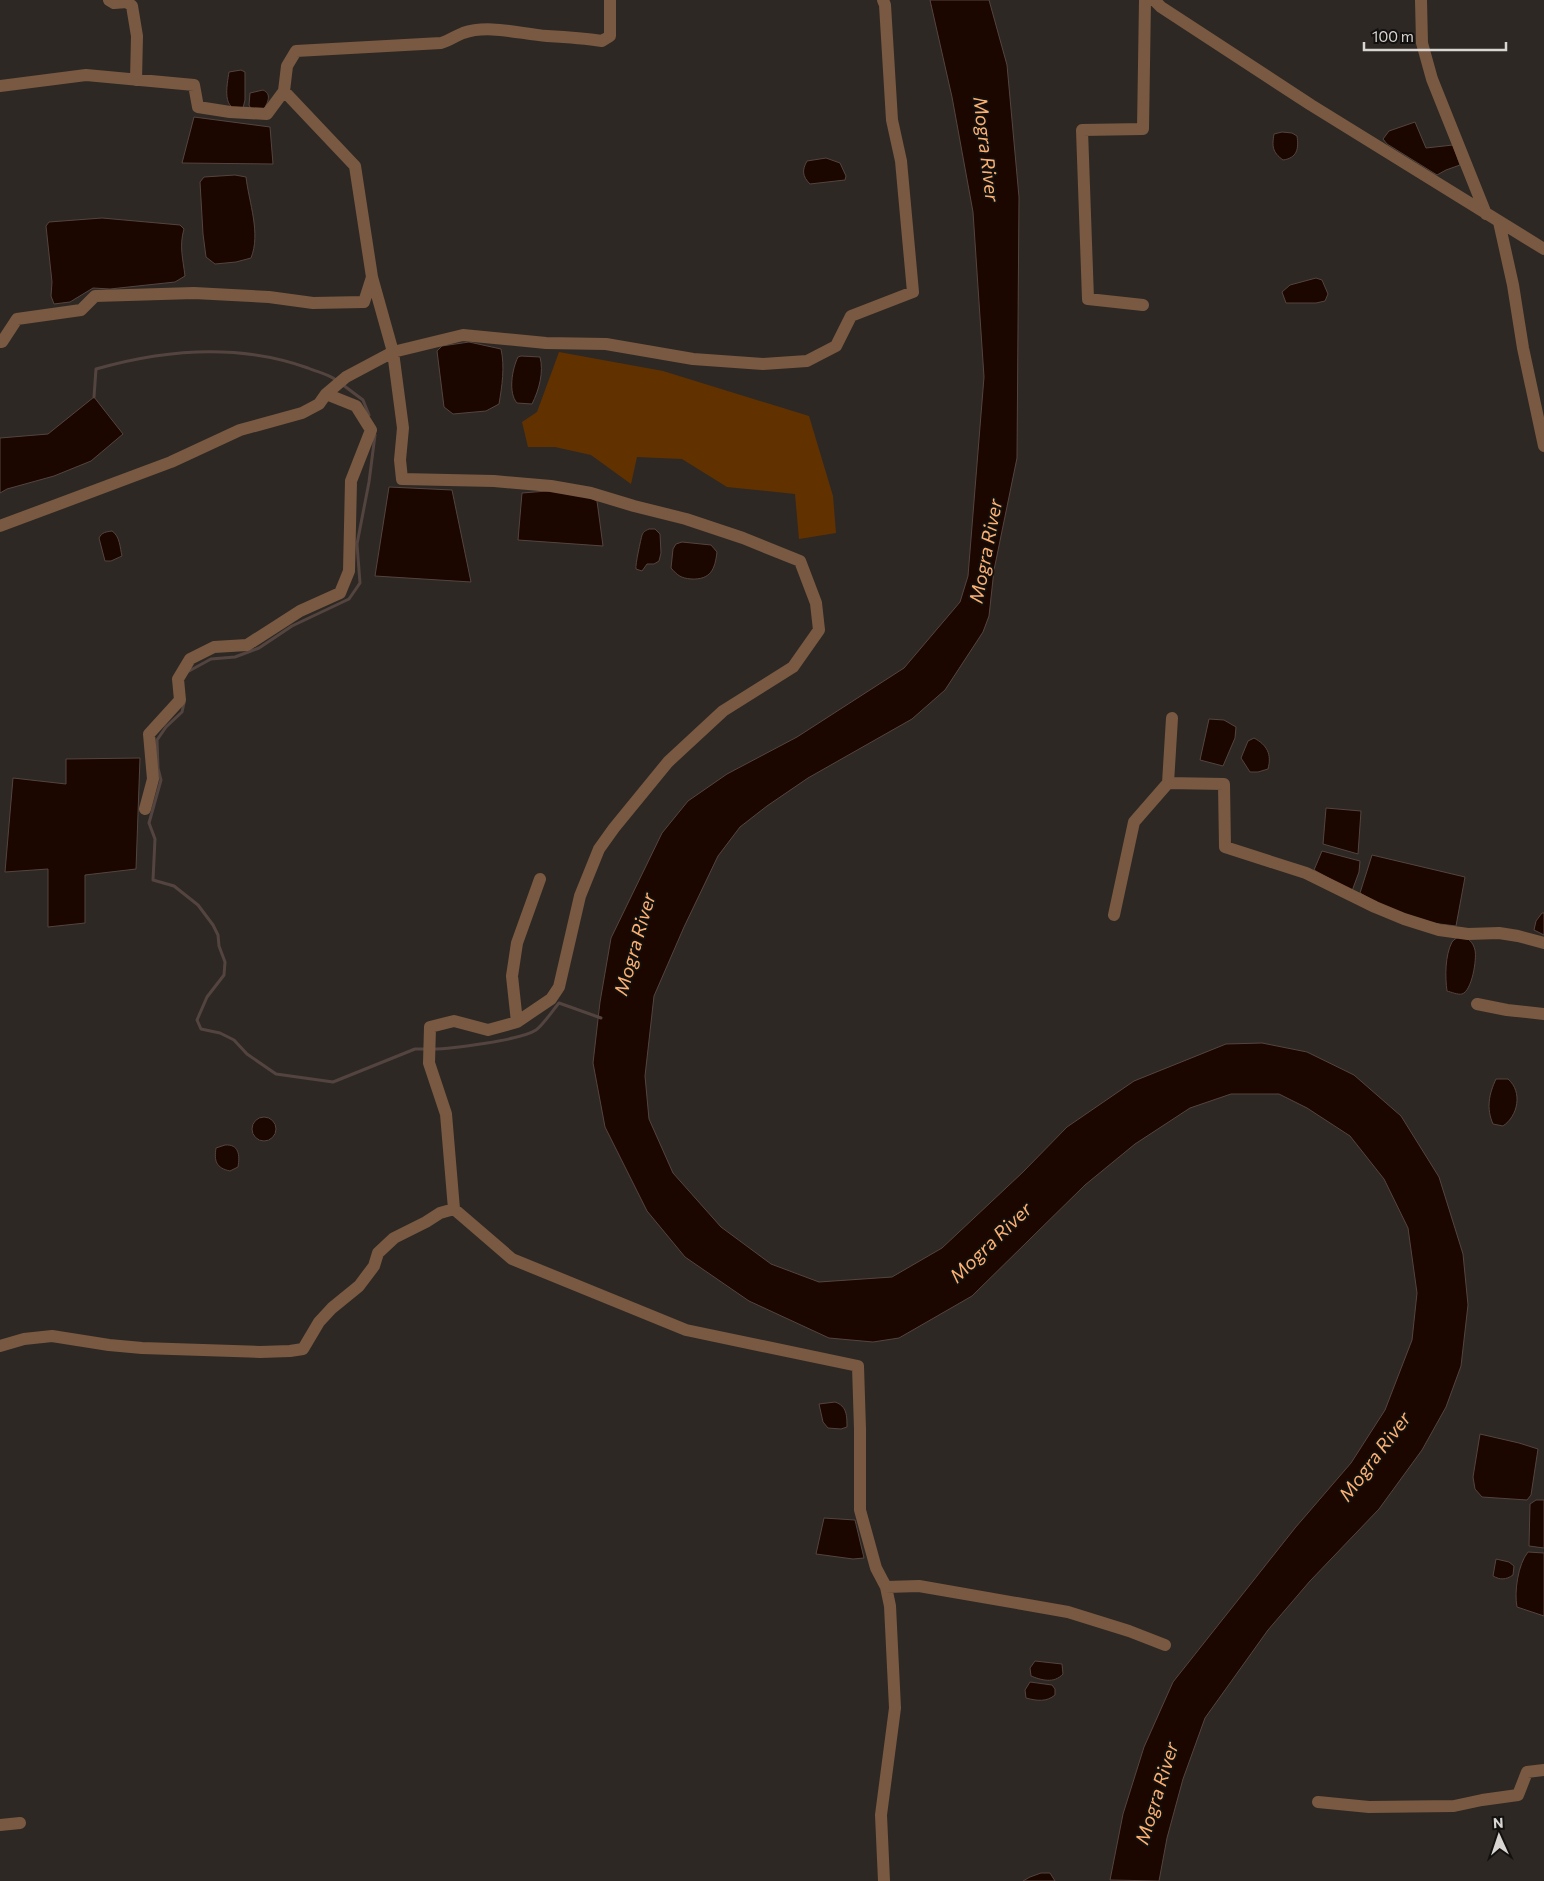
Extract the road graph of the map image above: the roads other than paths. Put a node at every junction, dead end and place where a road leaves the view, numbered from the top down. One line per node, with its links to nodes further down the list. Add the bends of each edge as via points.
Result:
1 (110, 0): 7 (street, via 114,3 127,2 132,6 137,36)
2 (610, 0): 9 (street, via 610,36 602,41 480,30 463,33 442,43 296,51 287,66)
3 (883, 0): 16 (street, via 892,120 901,161 913,292 851,316 836,346 808,361 763,364 693,360 606,344 546,343 463,335)
4 (1145, 0): 14 (street, via 1143,128 1082,130 1088,299)
5 (1154, 0): 10 (street, via 1311,105)
6 (1421, 0): 10 (street, via 1422,43 1432,78)
7 (136, 80): 8 (street, via 86,75); 9 (street, via 194,85 198,107 230,112 267,114)
8 (0, 86)
9 (284, 91): 13 (street, via 355,166)
10 (1486, 214): 11 (street)
11 (1499, 222): 12 (street); 18 (street)
12 (1544, 249)
13 (372, 277): 15 (street, via 364,302 313,302 194,293 95,296 80,310 17,318); 16 (street)
14 (1143, 305)
15 (0, 342)
16 (393, 352): 17 (street, via 346,377); 28 (street, via 403,428 402,479 550,486 591,493 686,519 800,561 816,603 819,630 793,667 723,711 668,762 599,849 580,896 559,987 551,999)
17 (326, 394): 19 (street, via 319,404 302,413 240,430 171,462); 22 (street, via 356,406 370,430 351,481 350,571 340,593 300,611 247,645 214,647 190,659 178,679 180,700 149,734 153,779)
18 (1544, 446)
19 (0, 526)
20 (1172, 718): 21 (street)
21 (1168, 783): 24 (street, via 1134,822); 25 (street, via 1224,784 1225,847 1306,872 1375,907 1430,927 1468,934 1499,933)
22 (145, 809)
23 (540, 879): 28 (street, via 517,943 512,976)
24 (1114, 915)
25 (1544, 943)
26 (1476, 1004): 27 (street)
27 (1544, 1014)
28 (517, 1022): 29 (street, via 488,1030 454,1021 430,1027 430,1063 446,1114)
29 (454, 1209): 30 (street, via 394,1238 378,1253 374,1266 360,1286 319,1322 303,1348 260,1352 142,1348 52,1336); 31 (street, via 512,1259 686,1330 858,1366 860,1510 876,1568)
30 (0, 1346)
31 (886, 1587): 32 (street, via 919,1586 1068,1612); 37 (street, via 890,1606 895,1708 881,1816)
32 (1165, 1645)
33 (1544, 1770): 34 (street, via 1527,1772 1518,1795 1454,1806 1370,1807)
34 (1318, 1802)
35 (20, 1823): 36 (street)
36 (0, 1825)
37 (884, 1881)

